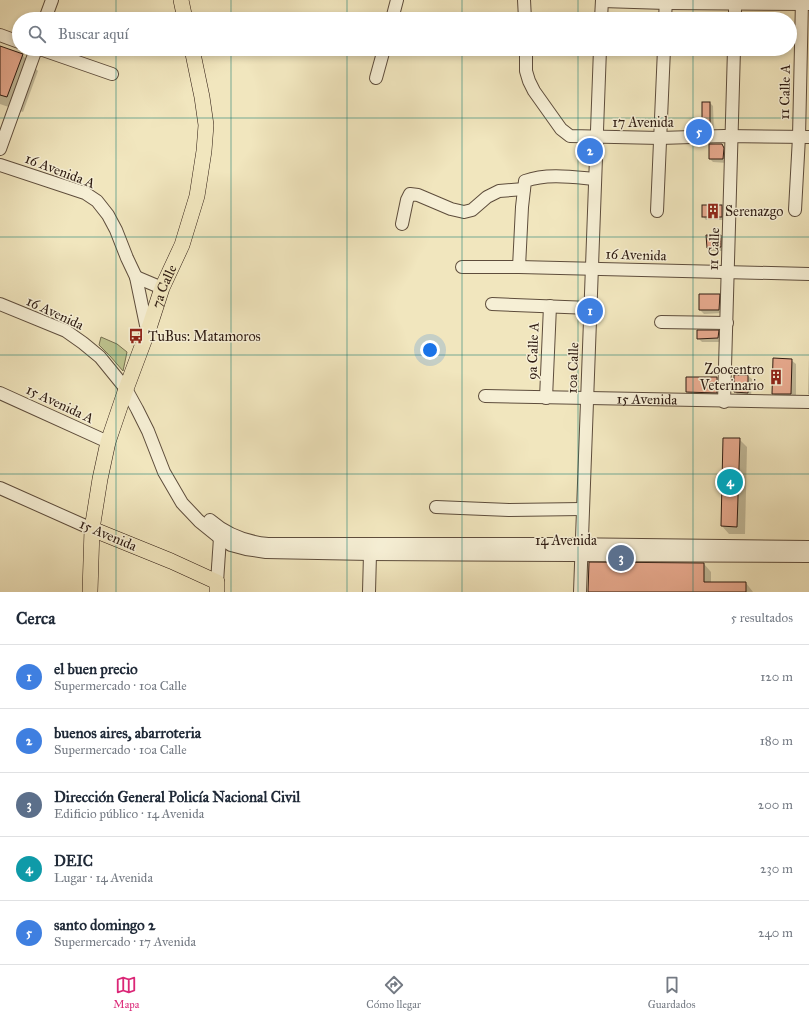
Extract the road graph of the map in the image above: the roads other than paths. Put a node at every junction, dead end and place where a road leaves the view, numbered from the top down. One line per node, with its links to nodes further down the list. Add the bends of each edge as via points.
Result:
1 (52, 0): 9 (street)
2 (181, 0): 10 (main road)
3 (397, 0): 11 (street)
4 (524, 0): 12 (street)
5 (602, 1): 6 (street); 13 (street)
6 (666, 1): 7 (street); 14 (street)
7 (735, 2): 8 (street)
8 (804, 3): 29 (street, 11 Calle A)
9 (48, 12)
10 (184, 12)
11 (394, 12)
12 (525, 12)
13 (601, 12)
14 (665, 12)
15 (0, 35): 16 (street)
16 (12, 39)
17 (33, 56): 31 (street)
18 (60, 56): 25 (street)
19 (193, 56): 44 (main road, 7a Calle, via 206,125 204,151 197,196 182,245)
20 (382, 56): 26 (street)
21 (526, 56): 28 (street, 17 Avenida, via 529,81 561,129 570,136)
22 (600, 56): 28 (street, 10a Calle)
23 (664, 56): 30 (street)
24 (734, 56): 27 (street, 11 Calle)
25 (112, 74)
26 (376, 78)
27 (732, 136): 29 (street, 17 Avenida); 30 (street, 17 Avenida); 41 (street, 11 Calle)
28 (597, 137): 30 (street, 17 Avenida); 33 (street, 10a Calle)
29 (804, 137): 35 (street, 11 Calle A)
30 (660, 138): 36 (street)
31 (0, 149)
32 (0, 165): 43 (street, 16 Avenida A, via 85,193 97,201 116,230)
33 (595, 179): 34 (street, via 534,178); 40 (street, 10a Calle)
34 (525, 185): 37 (street, via 499,191 486,197 472,210 464,212 410,194); 39 (street)
35 (795, 210)
36 (657, 211)
37 (402, 224)
38 (462, 267): 39 (street, 16 Avenida)
39 (519, 267): 40 (street, 16 Avenida)
40 (592, 269): 41 (street, 16 Avenida); 48 (street, 10a Calle)
41 (728, 272): 42 (street, 16 Avenida); 50 (street, 11 Calle)
42 (809, 274)
43 (136, 277): 44 (street); 51 (street, 16 Avenida A)
44 (162, 288): 51 (main road, 7a Calle)
45 (0, 304): 52 (street, 16 Avenida, via 66,332 84,343)
46 (492, 304): 47 (street)
47 (550, 306): 48 (street); 55 (street, 9a Calle A)
48 (590, 308): 56 (street, 10a Calle)
49 (661, 322): 50 (street)
50 (726, 324): 57 (street, 11 Calle)
51 (148, 330): 52 (main road, 7a Calle)
52 (128, 384): 59 (main road, 7a Calle); 64 (street, 14 Avenida, via 164,472 182,503); 66 (street, via 154,430 164,457 185,495 198,510 223,530 249,540 275,544 501,544)
53 (0, 393): 59 (street, 15 Avenida A)
54 (485, 396): 55 (street, 15 Avenida)
55 (546, 398): 56 (street, 15 Avenida)
56 (587, 398): 57 (street, 15 Avenida); 62 (street, 10a Calle)
57 (724, 402): 58 (street, 15 Avenida)
58 (809, 402)
59 (108, 442): 63 (main road, 7a Calle)
60 (0, 488): 63 (street, 15 Avenida)
61 (436, 507): 62 (street)
62 (582, 509): 66 (street, 10a Calle)
63 (92, 529): 69 (main road, 15 Avenida, via 157,555); 70 (main road, 7a Calle)
64 (220, 538): 67 (street, 14 Avenida, via 231,545 266,552); 69 (street)
65 (809, 547): 66 (street, 14 Avenida)
66 (581, 550): 67 (street, 14 Avenida); 68 (street, 14 Avenida); 72 (street, 10a Calle)
67 (370, 554): 71 (street)
68 (809, 556)
69 (217, 587)
70 (90, 592)
71 (368, 592)
72 (580, 592)

